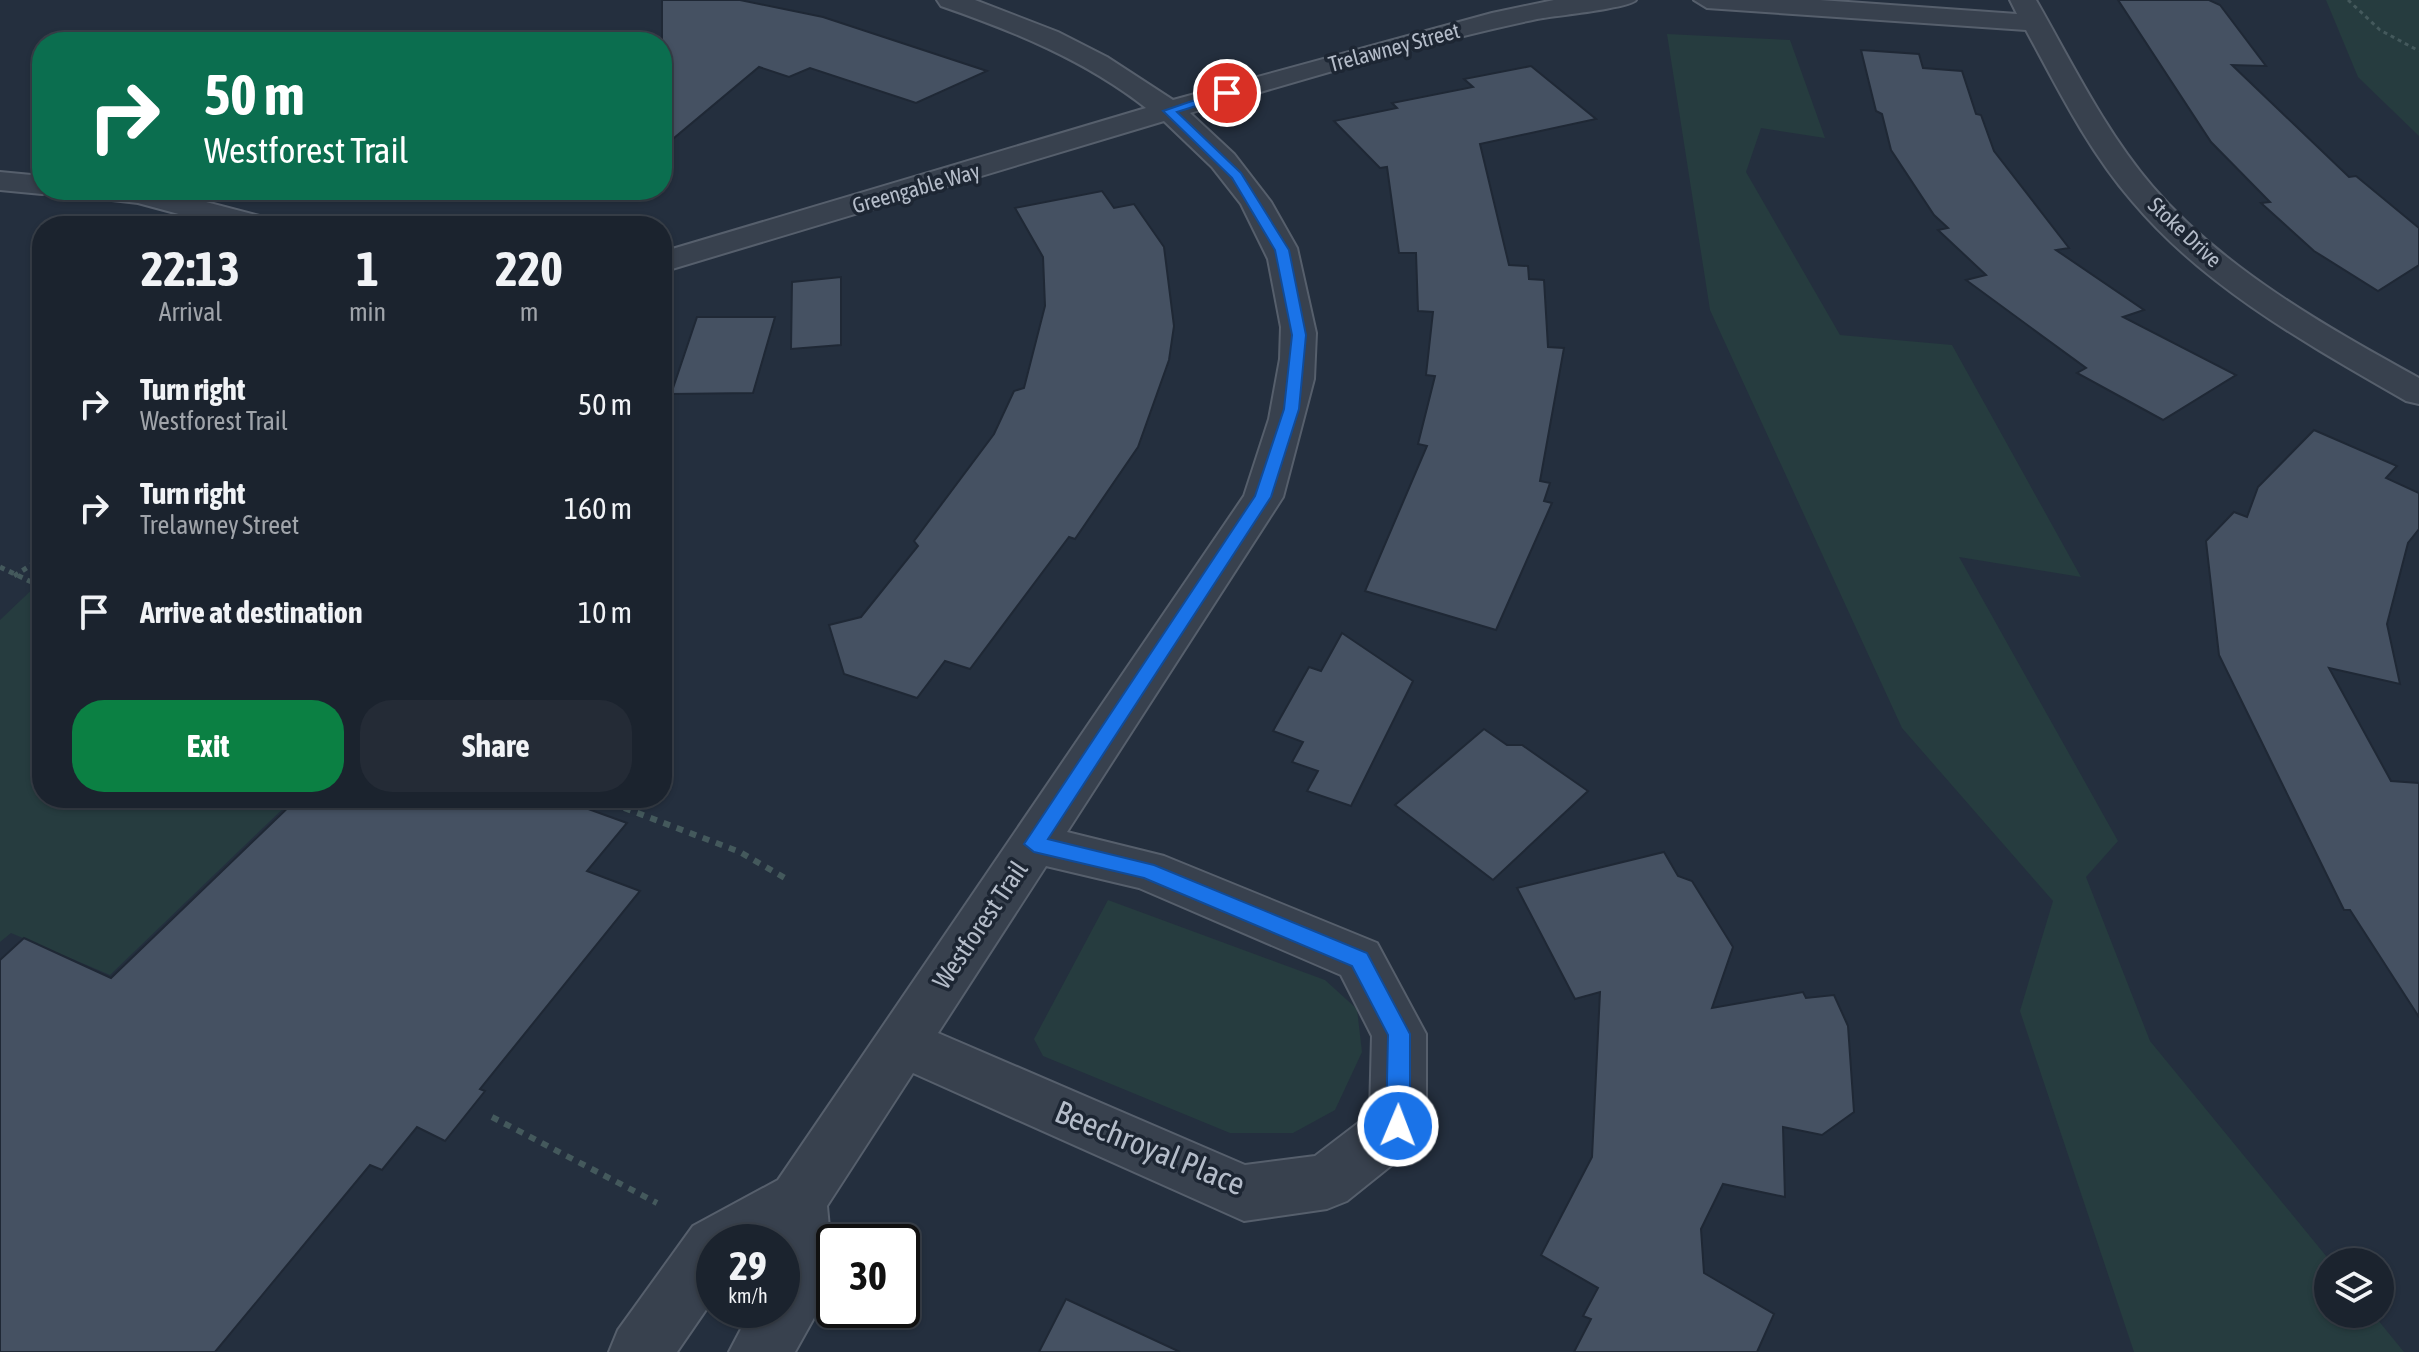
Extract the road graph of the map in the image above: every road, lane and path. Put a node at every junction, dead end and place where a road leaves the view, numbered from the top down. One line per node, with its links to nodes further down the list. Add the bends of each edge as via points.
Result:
1 (950, 0): 8 (street, Westforest Trail, via 1058,42)
2 (1623, 0): 5 (street, Trelawney Street)
3 (1707, 0): 6 (street)
4 (2348, 0): 7 (path, via 2380,30)
5 (1580, 1): 8 (street, Trelawney Street)
6 (2029, 12): 14 (street, Stoke Drive, via 2106,143 2158,213 2246,285 2337,347)
7 (2419, 51)
8 (1169, 111): 13 (street, Greengable Way); 20 (street, Westforest Trail, via 1237,176 1282,250 1299,335 1292,409 1263,497)
9 (0, 181): 10 (street)
10 (32, 184)
11 (162, 200): 12 (street)
12 (222, 216)
13 (672, 259)
14 (2419, 393)
15 (32, 564): 17 (path)
16 (0, 567): 17 (path)
17 (13, 576): 18 (path)
18 (32, 583)
19 (624, 808): 21 (path, via 740,852)
20 (1034, 844): 22 (street, Westforest Trail); 22 (street, Beechroyal Place, via 1147,870 1359,959 1399,1034 1398,1126 1327,1182 1244,1193)
21 (785, 878)
22 (901, 1042): 24 (street, Westforest Trail)
23 (492, 1117): 25 (path)
24 (798, 1200): 26 (street, Westforest Trail); 29 (street, via 804,1282)
25 (657, 1203)
26 (755, 1224)
27 (696, 1273): 28 (street)
28 (640, 1352)
29 (760, 1352)

